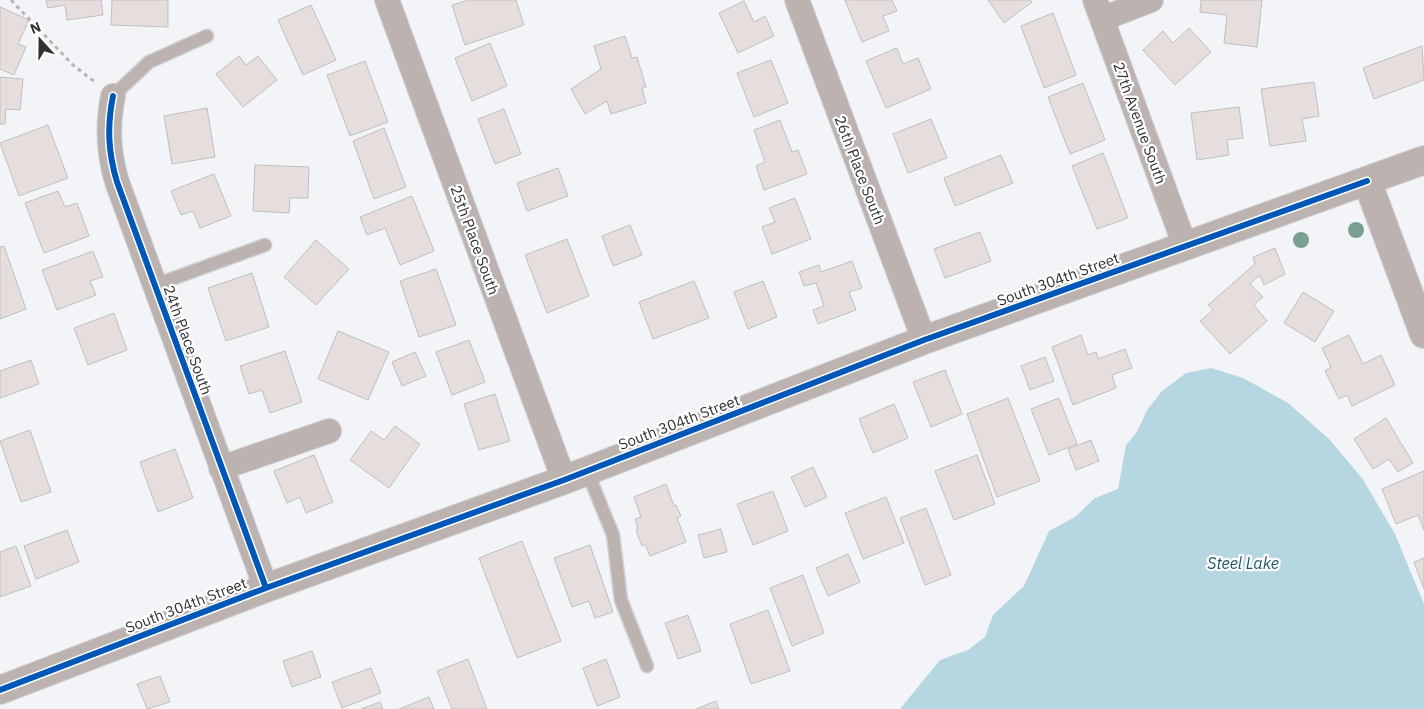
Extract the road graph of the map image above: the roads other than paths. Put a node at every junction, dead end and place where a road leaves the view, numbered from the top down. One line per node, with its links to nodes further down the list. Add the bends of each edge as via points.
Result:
1 (387, 0): 16 (street, 25th Place South)
2 (797, 0): 13 (street, 26th Place South)
3 (1151, 0): 4 (street)
4 (1099, 10): 10 (street, 27th Avenue South)
5 (207, 36): 6 (lane, via 149,62)
6 (113, 96): 11 (street, 24th Place South, via 108,120 112,161)
7 (1424, 160): 8 (street, South 304th Street)
8 (1368, 181): 10 (street, South 304th Street); 12 (street)
9 (265, 245): 11 (lane)
10 (1185, 246): 13 (street, South 304th Street)
11 (155, 285): 15 (street, 24th Place South)
12 (1424, 334)
13 (924, 340): 16 (street, South 304th Street)
14 (329, 431): 15 (street)
15 (221, 468): 17 (street, 24th Place South)
16 (575, 475): 17 (street, South 304th Street); 18 (lane, via 613,535 620,600)
17 (266, 588): 19 (street, South 304th Street)
18 (647, 666)
19 (0, 690)

